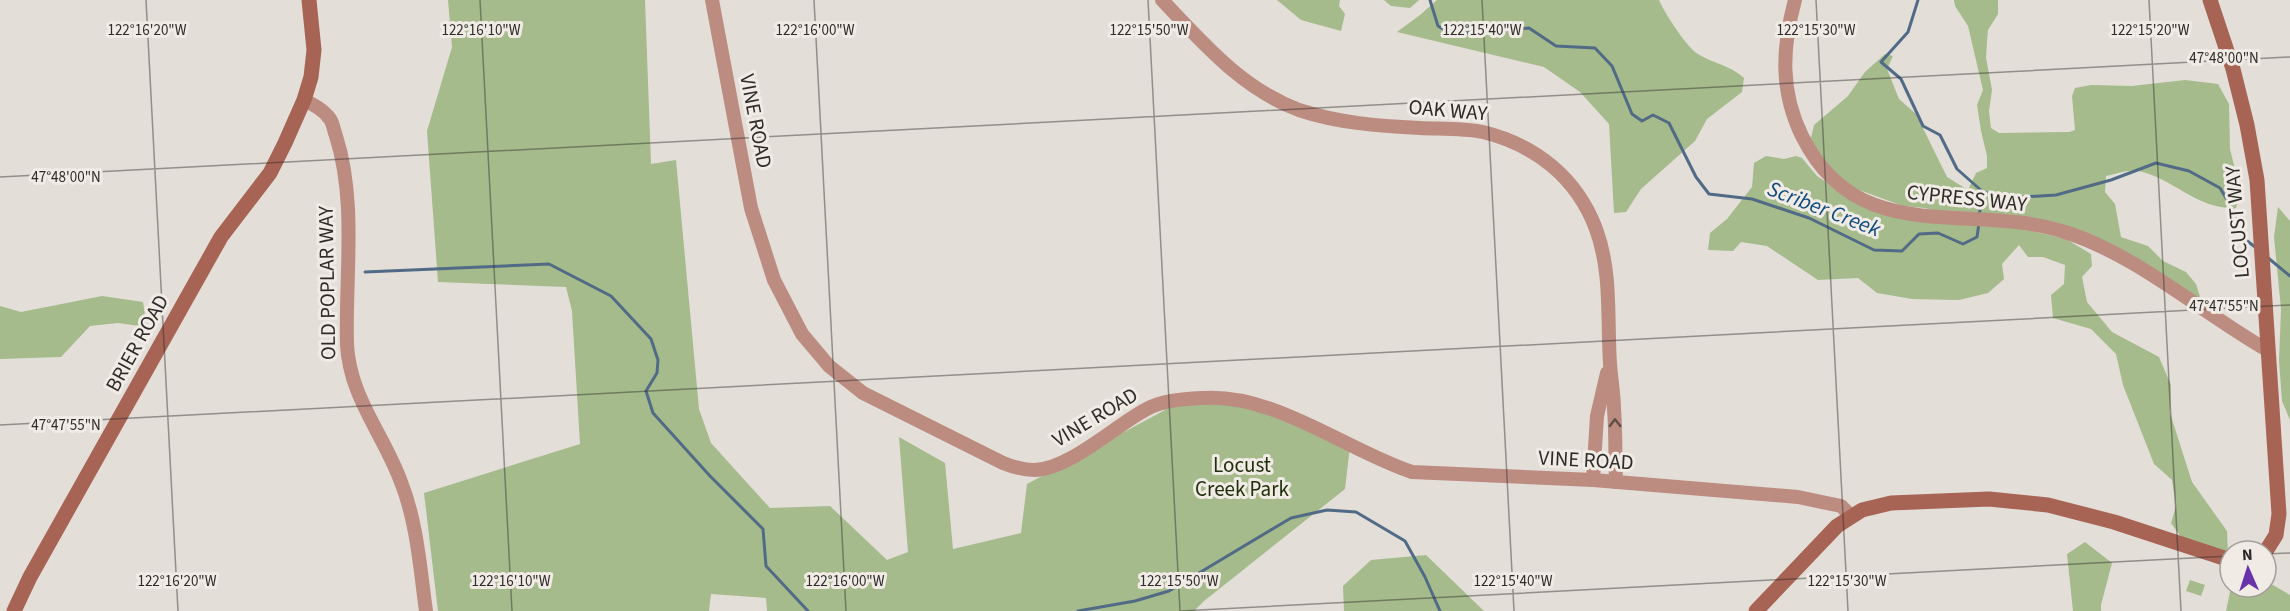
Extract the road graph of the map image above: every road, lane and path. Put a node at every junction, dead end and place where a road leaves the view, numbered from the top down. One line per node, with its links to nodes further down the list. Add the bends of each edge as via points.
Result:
1 (309, 0): 6 (main road, BRIER ROAD, via 314,50)
2 (712, 0): 9 (street, VINE ROAD, via 742,165 765,256 802,334 829,366 863,393 1003,463 1035,471 1061,463 1146,409 1165,402 1220,398 1284,414 1412,472)
3 (1162, 0): 8 (street, OAK WAY, via 1232,71 1257,90 1296,109 1367,125 1481,132 1521,145 1546,160 1581,198 1596,230 1608,295)
4 (1795, 0): 7 (street, CYPRESS WAY, via 1785,46 1786,92 1799,129 1818,162 1847,192 1876,207 1904,213 2055,229 2086,240 2149,274)
5 (2210, 0): 7 (main road, LOCUST WAY, via 2233,69 2257,180)
6 (304, 100): 14 (main road, BRIER ROAD, via 270,173 221,237); 15 (street, OLD POPLAR WAY, via 330,120 339,145 347,202 350,372 401,481 410,510)
7 (2267, 350): 12 (main road, LOCUST WAY, via 2278,514)
8 (1610, 363): 9 (street, OAK WAY, via 1598,416); 10 (street, OAK WAY, one-way to 8)
9 (1593, 480): 10 (street, VINE ROAD)
10 (1616, 482): 11 (street, VINE ROAD, via 1798,497 1841,506)
11 (1851, 516): 13 (main road, via 1878,504 1962,499 2022,502 2077,511); 16 (main road)
12 (2274, 539)
13 (2218, 556)
14 (14, 611)
15 (426, 611)
16 (1756, 611)

